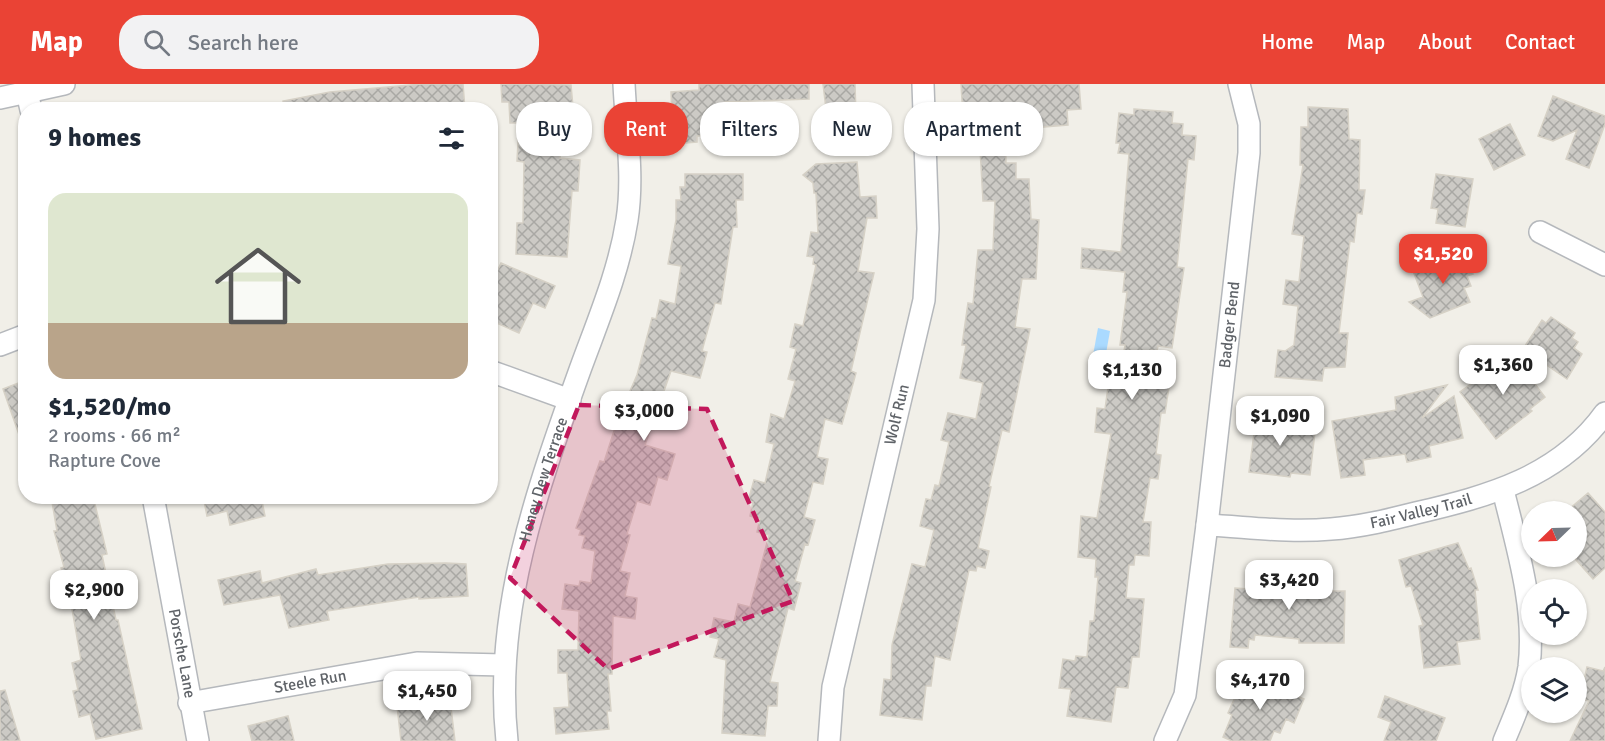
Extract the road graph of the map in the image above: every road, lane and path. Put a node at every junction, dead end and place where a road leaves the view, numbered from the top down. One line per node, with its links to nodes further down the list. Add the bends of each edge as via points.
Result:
1 (64, 84): 6 (street)
2 (624, 84): 12 (street, Honey Dew Terrace, via 628,218 618,266)
3 (923, 84): 21 (street, Wolf Run, via 928,230 924,300 833,687)
4 (1239, 84): 16 (street, Badger Bend, via 1249,124 1249,153)
5 (0, 98): 6 (street)
6 (29, 101)
7 (1540, 232): 8 (street)
8 (1605, 265)
9 (18, 338): 10 (street)
10 (0, 345)
11 (498, 374): 12 (street)
12 (570, 400): 17 (street, Honey Dew Terrace, via 525,537 510,608)
13 (1605, 413): 14 (street, Fair Valley Trail, via 1593,430 1566,454)
14 (1503, 490): 16 (street, Fair Valley Trail, via 1363,526 1296,531); 23 (street, via 1531,635 1521,700)
15 (154, 504): 18 (street, Porsche Lane)
16 (1207, 525): 22 (street, Badger Bend, via 1185,695)
17 (504, 665): 18 (street, Steele Run, via 417,663); 20 (street, Honey Dew Terrace)
18 (189, 703): 19 (street, Porsche Lane)
19 (198, 741)
20 (507, 741)
21 (829, 741)
22 (1165, 741)
23 (1504, 741)

